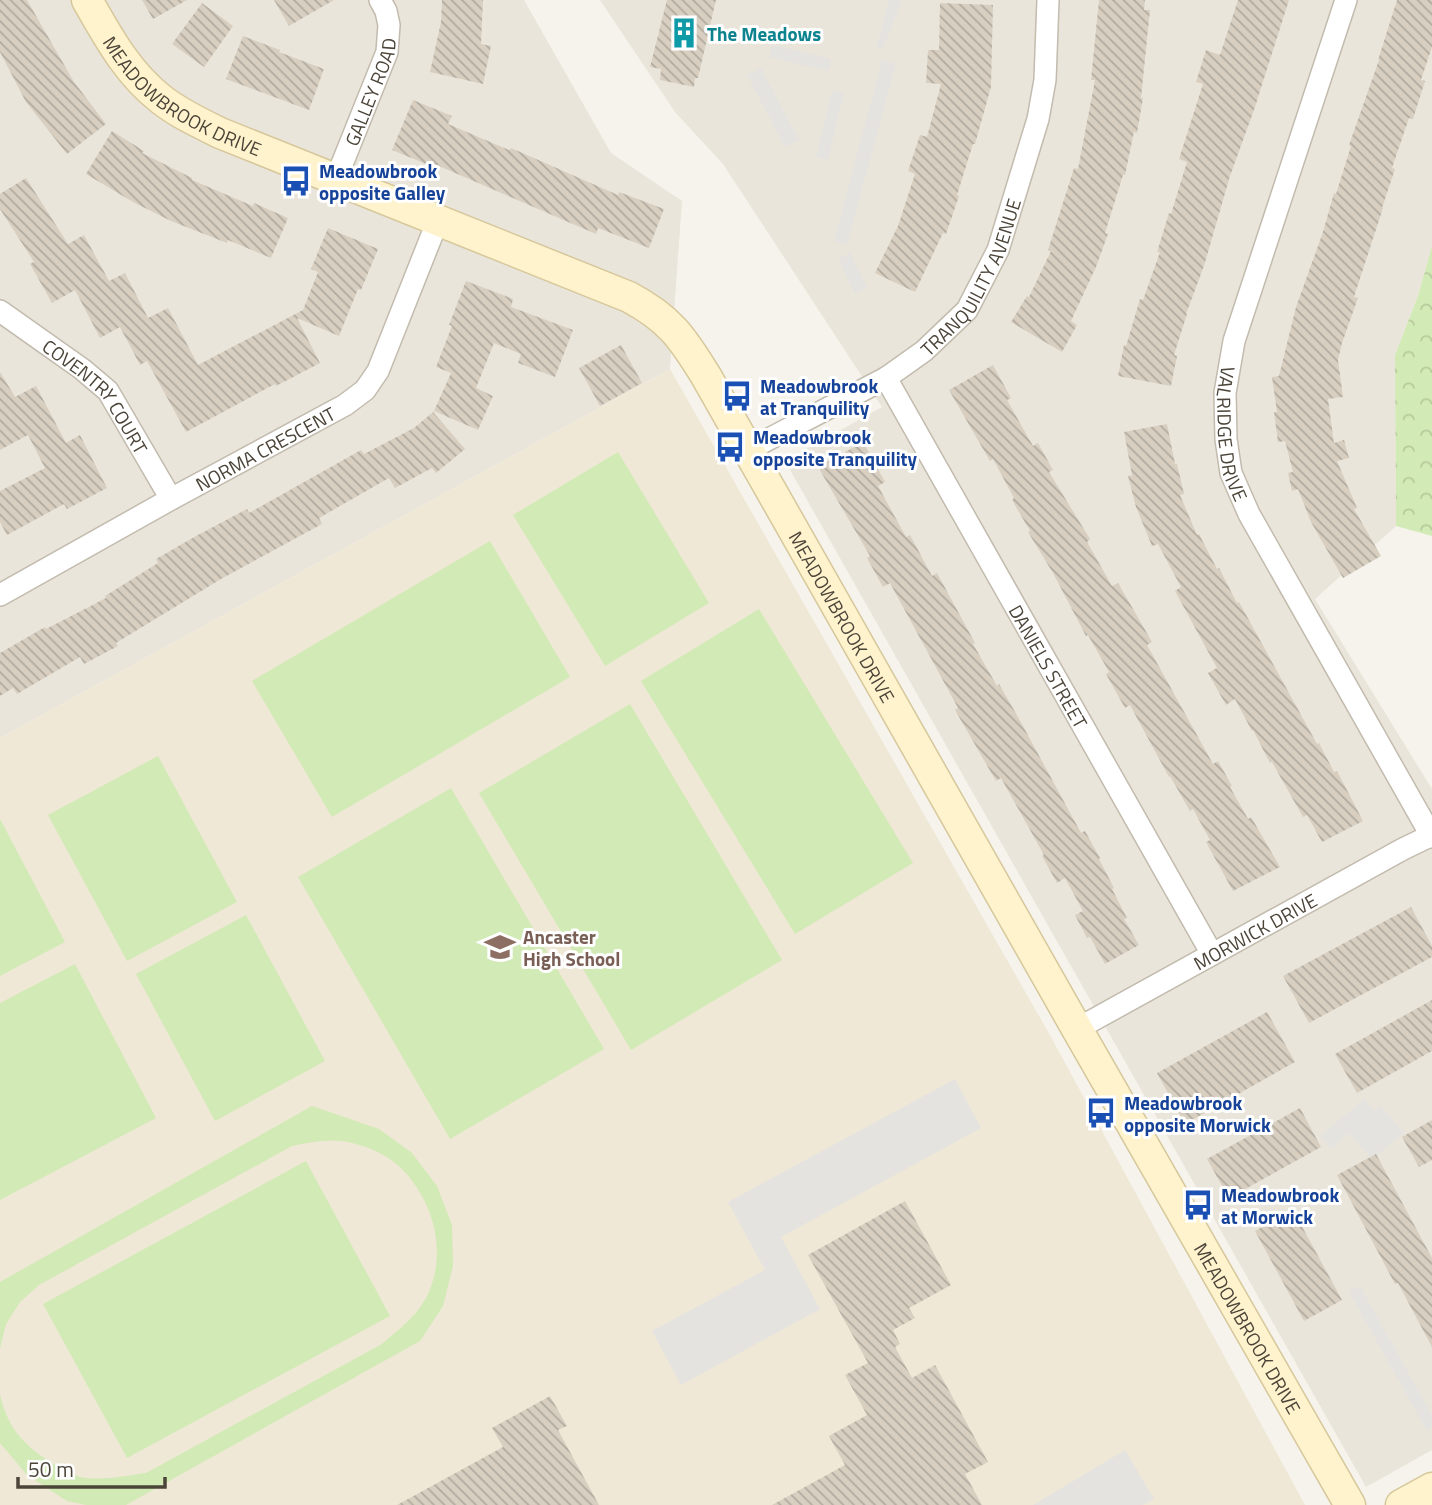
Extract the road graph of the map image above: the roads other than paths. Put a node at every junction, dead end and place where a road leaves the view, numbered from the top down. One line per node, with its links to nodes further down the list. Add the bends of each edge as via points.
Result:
1 (87, 0): 5 (street, MEADOWBROOK DRIVE, via 126,65 162,100 220,133)
2 (380, 0): 5 (street, GALLEY ROAD, via 389,25 387,52)
3 (1048, 0): 8 (street, TRANQUILITY AVENUE, via 1042,98 995,256 967,310 924,351)
4 (1346, 0): 12 (street, VALRIDGE DRIVE, via 1234,341 1225,393 1226,439 1231,473 1249,514)
5 (336, 179): 6 (street, MEADOWBROOK DRIVE)
6 (438, 220): 9 (street, MEADOWBROOK DRIVE, via 629,297 661,316 691,351); 10 (street, NORMA CRESCENT, via 378,371 365,390)
7 (0, 311): 10 (street, COVENTRY COURT, via 108,391)
8 (886, 378): 9 (street, TRANQUILITY AVENUE); 13 (street, DANIELS STREET)
9 (748, 450): 14 (street, MEADOWBROOK DRIVE)
10 (172, 499): 11 (street, NORMA CRESCENT)
11 (0, 595)
12 (1432, 836): 13 (street, MORWICK DRIVE)
13 (1212, 954): 14 (street, MORWICK DRIVE)
14 (1077, 1030): 16 (street, MEADOWBROOK DRIVE)
15 (1432, 1488): 17 (street)
16 (1350, 1505)
17 (1401, 1505)

